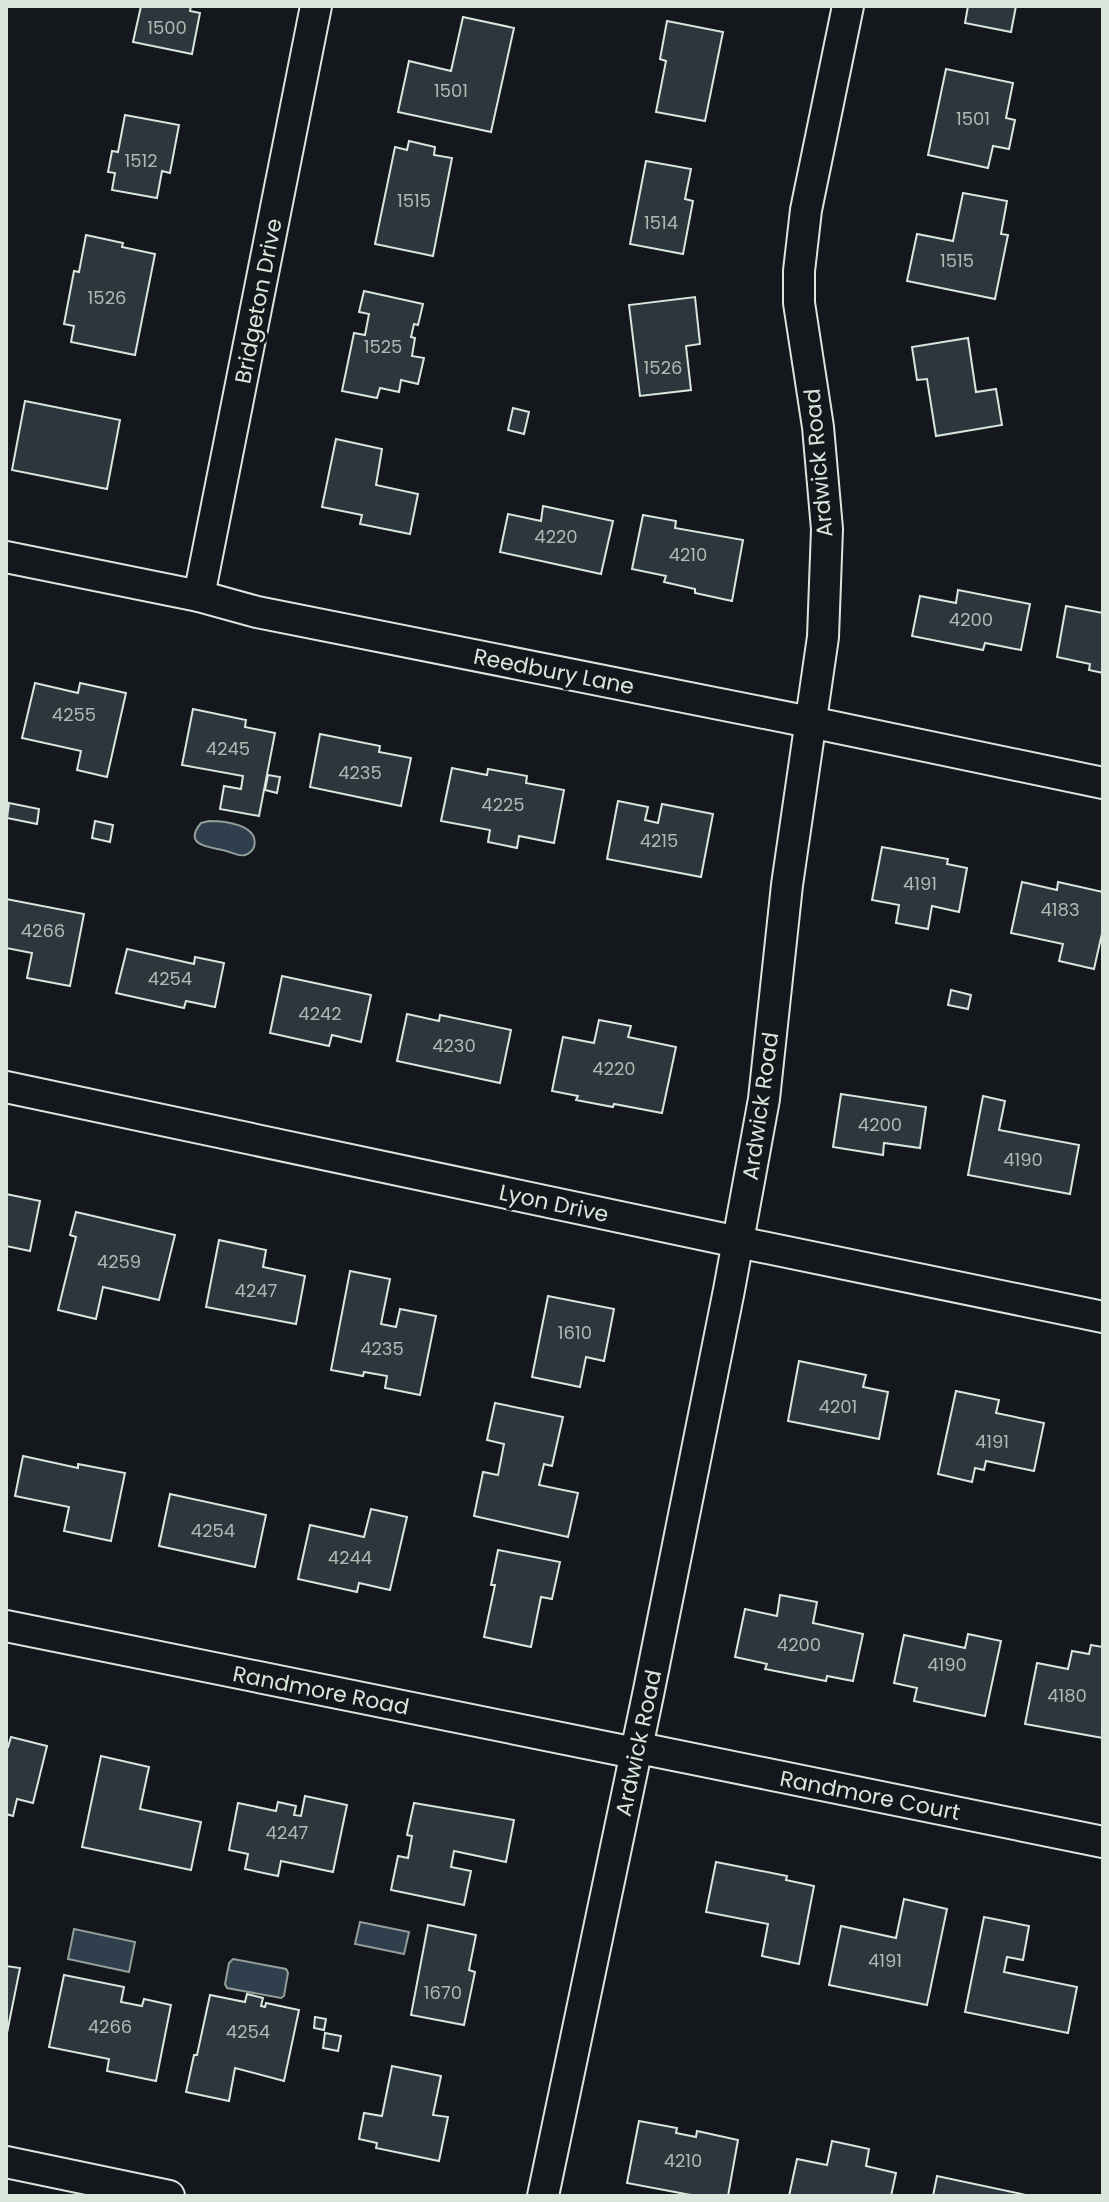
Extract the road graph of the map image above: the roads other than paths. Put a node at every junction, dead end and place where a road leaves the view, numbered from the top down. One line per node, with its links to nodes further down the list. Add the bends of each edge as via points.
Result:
1 (316, 6): 4 (street, Bridgeton Drive)
2 (848, 6): 5 (street, Ardwick Road, via 806,210 799,271 827,529 823,637)
3 (6, 557): 4 (street, Reedbury Lane)
4 (199, 596): 5 (street, Reedbury Lane)
5 (810, 722): 6 (street, Reedbury Lane); 8 (street, Ardwick Road, via 764,1099)
6 (1103, 783)
7 (6, 1087): 8 (street, Lyon Drive)
8 (738, 1242): 9 (street, Lyon Drive); 11 (street, Ardwick Road)
9 (1103, 1317)
10 (6, 1626): 11 (street, Randmore Road)
11 (637, 1751): 12 (street, Randmore Court); 15 (street, Ardwick Road)
12 (1103, 1842)
13 (6, 2162): 14 (street)
14 (169, 2196)
15 (543, 2196)

